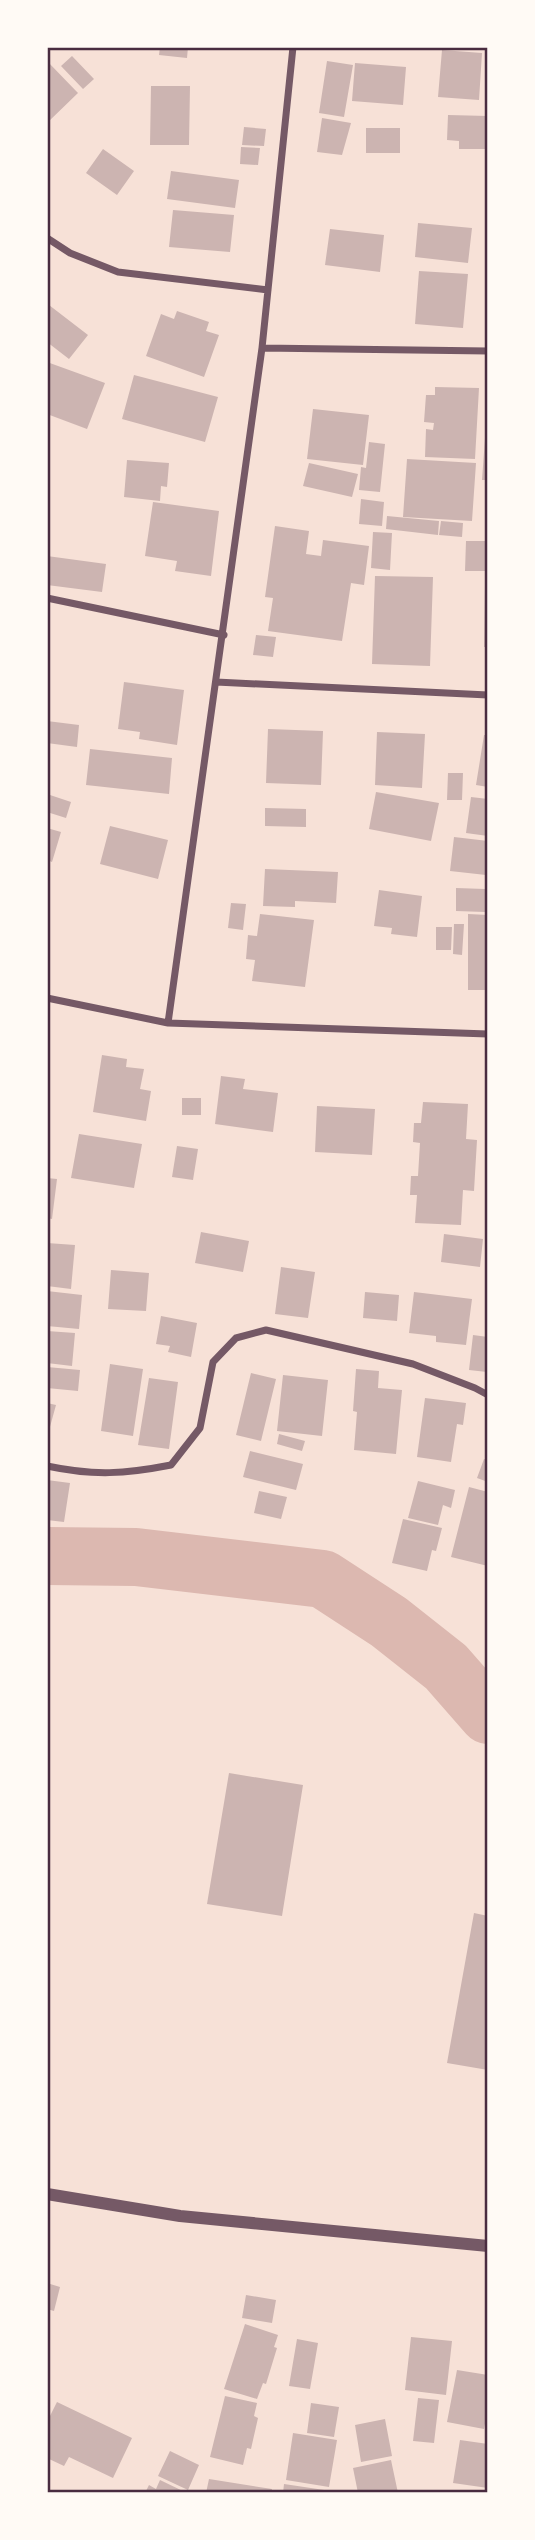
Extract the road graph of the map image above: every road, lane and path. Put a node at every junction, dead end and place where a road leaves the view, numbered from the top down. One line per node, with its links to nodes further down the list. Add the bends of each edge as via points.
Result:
1 (293, 47): 3 (street)
2 (47, 238): 3 (street, via 70,253 118,272)
3 (268, 290): 4 (street)
4 (262, 348): 5 (street); 7 (street)
5 (488, 351)
6 (47, 598): 7 (street)
7 (224, 635): 8 (street)
8 (216, 682): 9 (street); 11 (street)
9 (488, 695)
10 (47, 998): 11 (street)
11 (168, 1023): 12 (street)
12 (488, 1034)
13 (488, 1395): 14 (street, via 413,1364 266,1330 236,1338 213,1362 200,1429 172,1465 124,1474)
14 (47, 1466)
15 (47, 2194): 16 (street, via 180,2216)
16 (488, 2246)

